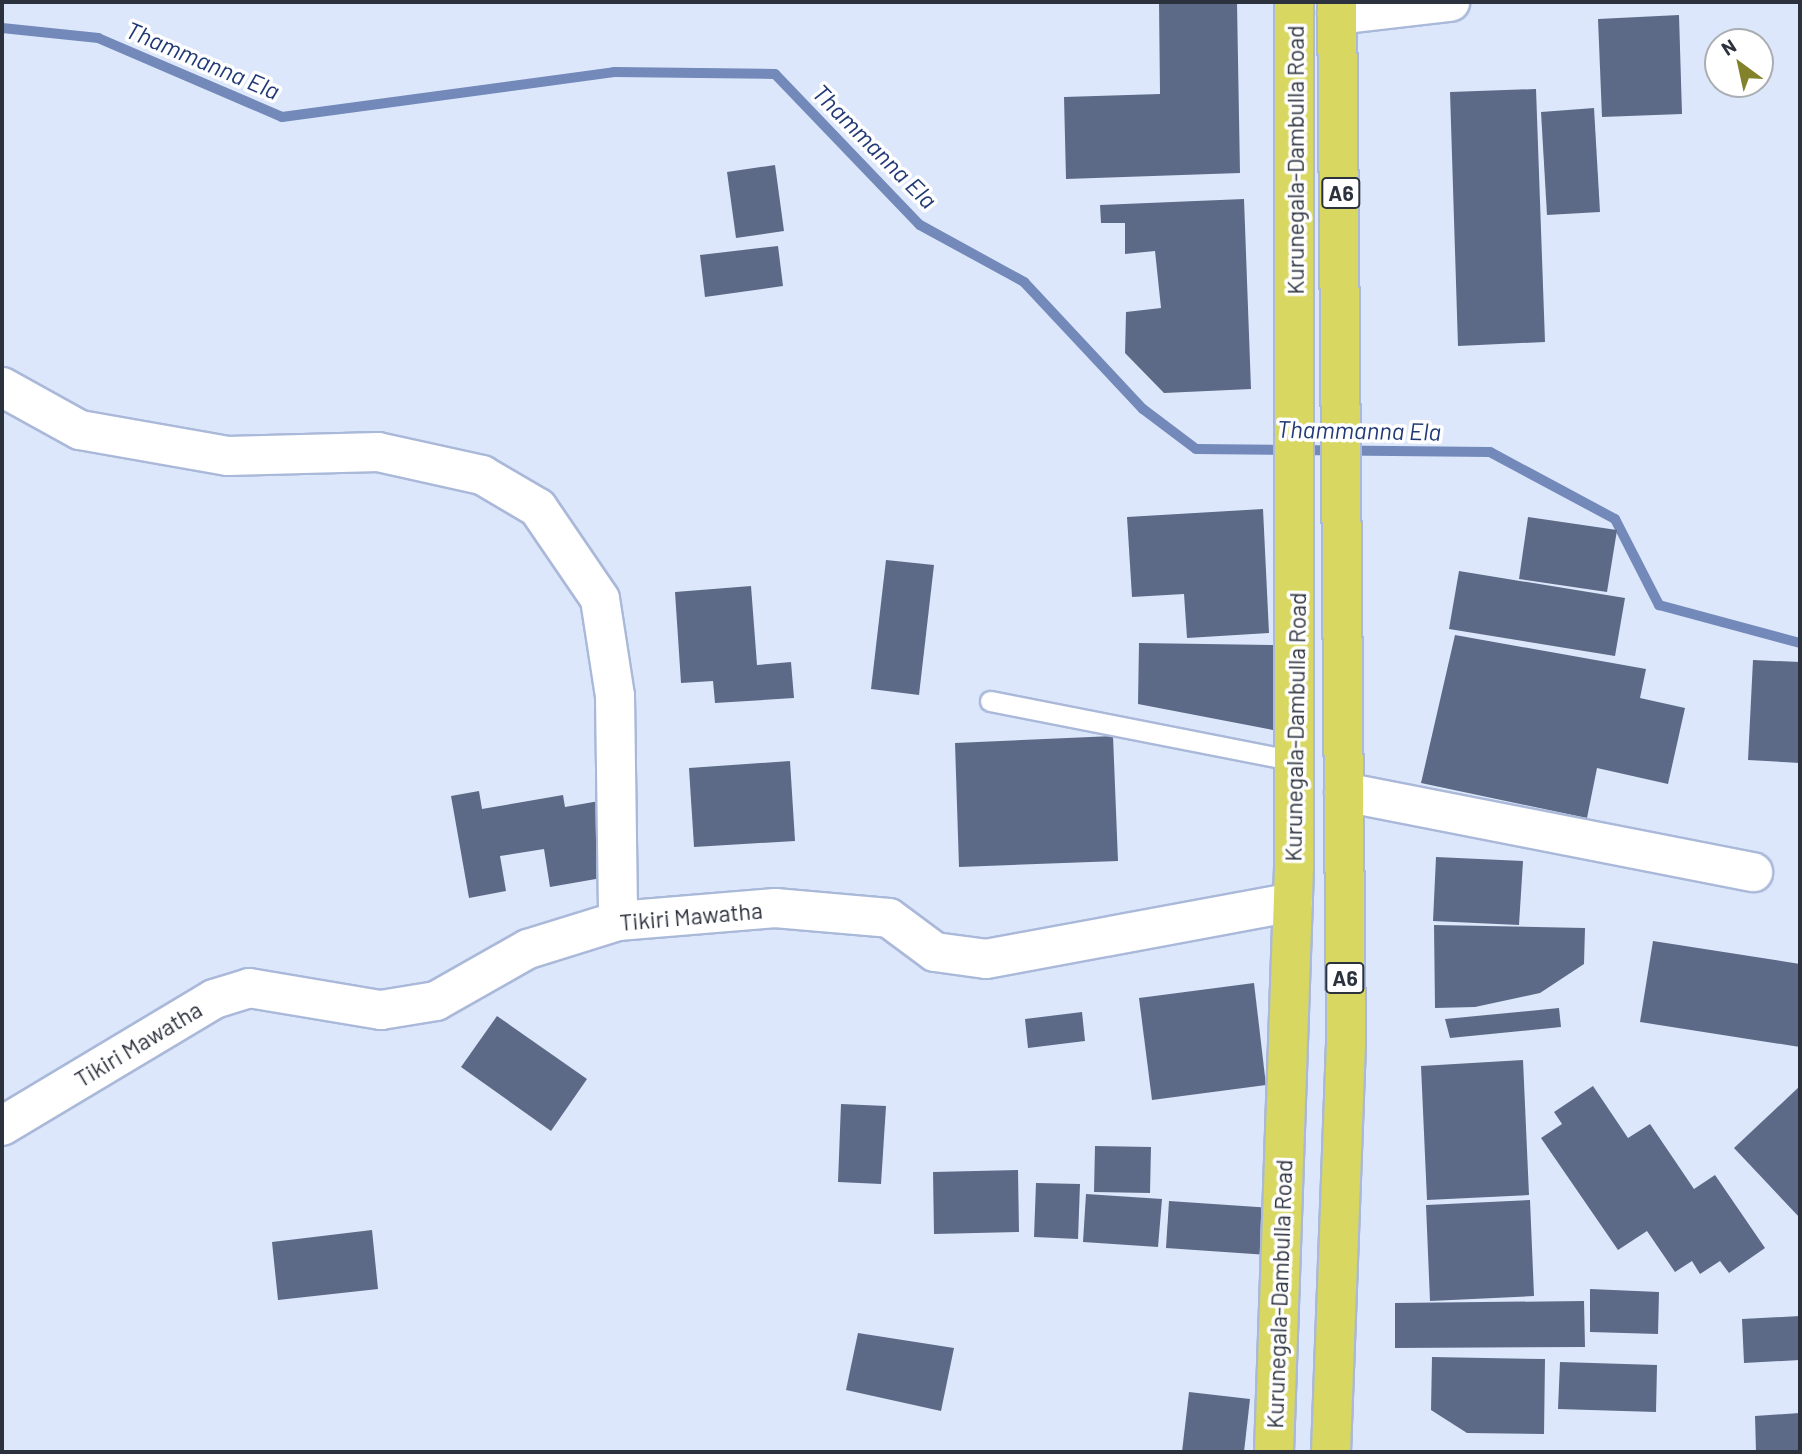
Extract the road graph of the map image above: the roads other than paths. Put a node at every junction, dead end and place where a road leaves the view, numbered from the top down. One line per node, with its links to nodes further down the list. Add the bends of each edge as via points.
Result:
1 (1294, 2): 6 (highway, Kurunegala-Dambulla Road / A6)
2 (1450, 2): 3 (street)
3 (1337, 9): 7 (highway, Kurunegala-Dambulla Road / A6, via 1345,503)
4 (2, 387): 10 (street, via 80,430 228,456 378,452 482,475 538,508 600,599 615,696)
5 (990, 701): 6 (lane)
6 (1294, 761): 9 (highway, Kurunegala-Dambulla Road / A6)
7 (1344, 792): 8 (street); 13 (highway, Kurunegala-Dambulla Road / A6, via 1346,1046)
8 (1753, 872)
9 (1293, 902): 10 (street, Tikiri Mawatha, via 986,959 935,952 889,918 775,908); 12 (highway, Kurunegala-Dambulla Road / A6)
10 (618, 921): 11 (street, Tikiri Mawatha, via 528,949 436,1001 381,1010 249,988 214,999)
11 (2, 1126)
12 (1274, 1452)
13 (1331, 1452)

